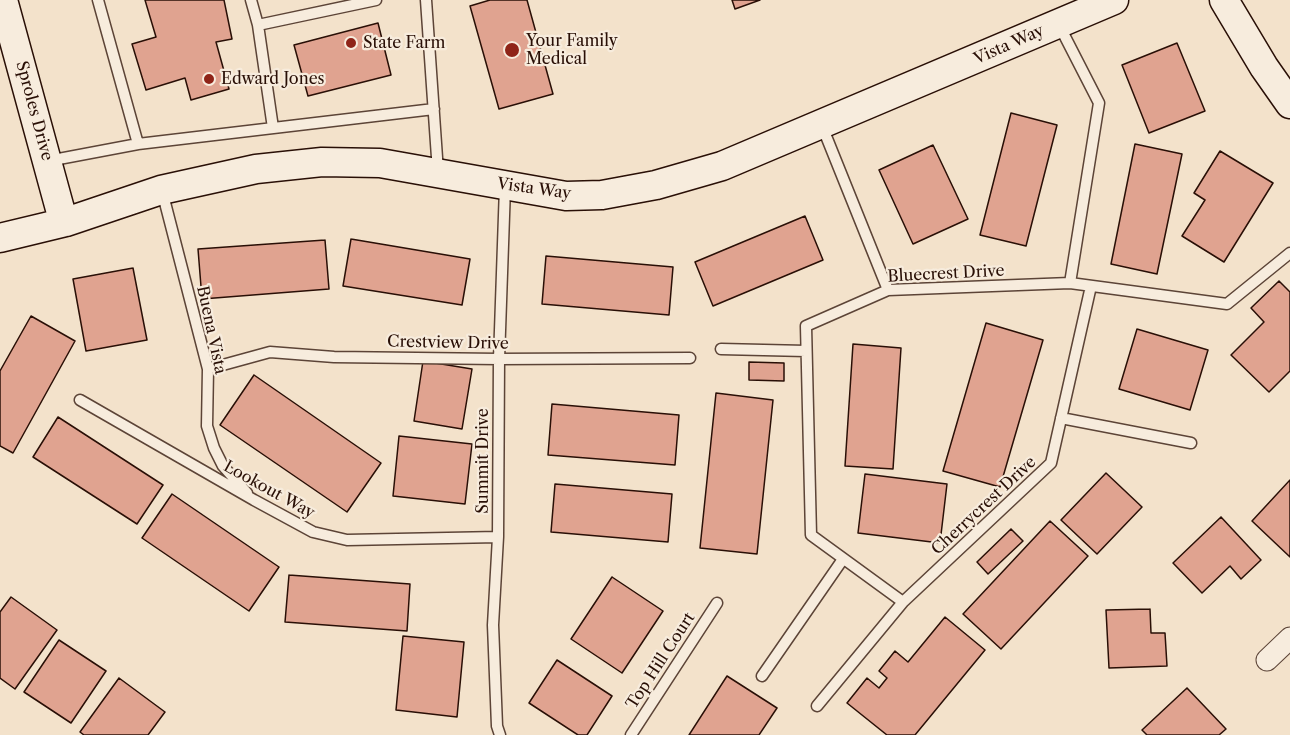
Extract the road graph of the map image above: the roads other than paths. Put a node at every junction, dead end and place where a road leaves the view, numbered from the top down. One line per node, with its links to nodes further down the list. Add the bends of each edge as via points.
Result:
1 (3, 0): 15 (street, Sproles Drive)
2 (98, 0): 14 (lane)
3 (251, 0): 9 (lane)
4 (376, 0): 9 (lane)
5 (426, 0): 11 (lane)
6 (1114, 0): 8 (street, Vista Way)
7 (1224, 0): 10 (street)
8 (1058, 23): 12 (street, Vista Way); 22 (lane, via 1099,103)
9 (258, 25): 13 (lane)
10 (1290, 104)
11 (434, 109): 13 (lane); 16 (lane)
12 (821, 124): 17 (street, Vista Way, via 722,166 656,185 602,195 566,196); 24 (lane)
13 (273, 128): 14 (lane)
14 (138, 144): 15 (lane)
15 (47, 161): 19 (street, Sproles Drive)
16 (438, 172): 17 (street, Vista Way); 18 (street, Vista Way, via 380,163 322,162 256,169)
17 (505, 186): 28 (lane, Summit Drive)
18 (161, 190): 19 (street, Vista Way); 29 (lane, Buena Vista)
19 (66, 222): 20 (street, Vista Way)
20 (0, 238)
21 (1290, 253): 23 (lane, Bluecrest Drive, via 1227,304)
22 (1070, 283): 23 (lane, Bluecrest Drive); 24 (lane, Bluecrest Drive)
23 (1091, 286): 31 (lane, Cherrycrest Drive)
24 (888, 290): 26 (lane, Bluecrest Drive, via 806,326)
25 (721, 349): 26 (lane)
26 (806, 351): 35 (lane, Bluecrest Drive, via 811,535)
27 (690, 358): 28 (lane, Crestview Drive)
28 (499, 359): 29 (lane, Crestview Drive, via 334,357 270,352); 34 (lane, Summit Drive)
29 (208, 369): 33 (lane, Buena Vista, via 207,426 214,448 224,466)
30 (80, 400): 33 (lane, Lookout Way)
31 (1061, 418): 32 (lane); 36 (lane, Cherrycrest Drive, via 1051,463)
32 (1191, 442)
33 (254, 500): 34 (lane, Lookout Way, via 313,532 347,540)
34 (498, 537): 42 (lane, Summit Drive, via 493,625)
35 (843, 558): 36 (lane, Bluecrest Drive); 40 (lane)
36 (903, 602): 41 (lane, Cherrycrest Drive)
37 (717, 603): 43 (lane, Top Hill Court)
38 (1290, 638): 39 (street)
39 (1267, 660)
40 (762, 676)
41 (817, 706)
42 (500, 735)
43 (631, 735)

